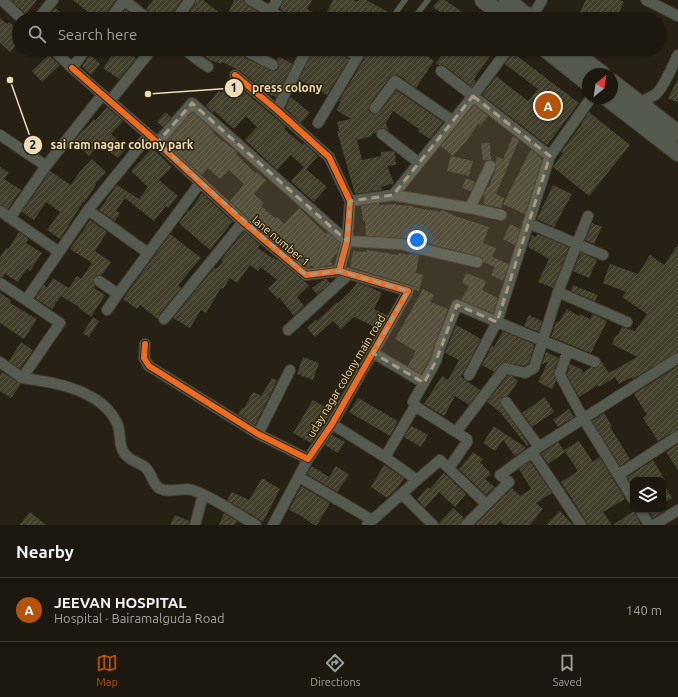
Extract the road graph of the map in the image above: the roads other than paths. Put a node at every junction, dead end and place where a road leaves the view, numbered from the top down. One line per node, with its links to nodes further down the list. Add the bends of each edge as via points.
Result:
1 (2, 0): 13 (street)
2 (53, 0): 14 (street)
3 (124, 0): 15 (street); 16 (street)
4 (190, 0): 17 (street)
5 (250, 0): 18 (street)
6 (277, 0): 19 (street)
7 (405, 0): 20 (lane)
8 (428, 0): 21 (lane)
9 (483, 0): 22 (main road)
10 (507, 0): 23 (main road)
11 (542, 0): 24 (street)
12 (646, 0): 25 (street)
13 (15, 12)
14 (44, 12)
15 (115, 12)
16 (139, 12)
17 (181, 12)
18 (264, 12)
19 (271, 12)
20 (397, 12)
21 (419, 12)
22 (498, 12)
23 (522, 12)
24 (535, 12)
25 (678, 16)
26 (678, 55): 48 (street, via 656,94)
27 (60, 56): 39 (street, lane number 1)
28 (81, 56): 39 (street)
29 (146, 56): 47 (street)
30 (193, 56): 38 (street)
31 (256, 56): 37 (street)
32 (304, 56): 52 (street)
33 (358, 56): 54 (street)
34 (503, 56): 46 (street)
35 (563, 56): 43 (main road)
36 (566, 56): 40 (main road)
37 (272, 66)
38 (208, 67)
39 (72, 68): 45 (street, lane number 1)
40 (590, 68)
41 (441, 71): 46 (street)
42 (235, 75): 52 (street)
43 (582, 77)
44 (618, 87): 48 (main road)
45 (102, 95): 47 (street, lane number 1); 63 (street)
46 (473, 96): 53 (street); 61 (street)
47 (110, 102): 57 (street, lane number 1)
48 (638, 102): 55 (main road)
49 (587, 104): 61 (street)
50 (615, 104): 60 (main road)
51 (375, 108): 53 (street, via 395,81)
52 (277, 110): 67 (street, via 329,157)
53 (452, 121): 62 (street)
54 (318, 123)
55 (678, 133)
56 (382, 134): 62 (street)
57 (149, 135): 59 (street, lane number 1); 69 (street)
58 (0, 136): 63 (street)
59 (157, 143): 65 (street, lane number 1); 76 (street, via 192,103)
60 (678, 154)
61 (550, 156): 75 (street)
62 (419, 163): 66 (street)
63 (46, 166): 73 (street)
64 (490, 166): 68 (street)
65 (200, 183): 74 (street, lane number 1); 79 (street)
66 (393, 195): 67 (street); 68 (street)
67 (350, 201): 76 (street)
68 (470, 208): 71 (street)
69 (88, 210): 78 (street); 79 (street)
70 (0, 211): 73 (street)
71 (501, 215)
72 (588, 216): 77 (street)
73 (10, 218): 78 (street)
74 (243, 222): 82 (street, lane number 1, via 306,275); 90 (street)
75 (528, 223): 77 (street); 91 (street)
76 (347, 241): 81 (street, via 400,244); 82 (street)
77 (578, 244): 80 (street); 86 (street)
78 (59, 252): 88 (street)
79 (148, 253): 87 (street)
80 (603, 255)
81 (477, 262)
82 (338, 271): 83 (street, uday nagar colony main road)
83 (349, 274): 93 (street); 97 (street, uday nagar colony main road, via 408,291)
84 (99, 281): 87 (street)
85 (0, 283): 88 (street)
86 (558, 292): 92 (street); 94 (street)
87 (118, 294): 89 (street)
88 (26, 300): 103 (street, via 60,323)
89 (107, 310)
90 (164, 319)
91 (497, 322): 94 (street); 102 (street); 104 (street, via 457,305 436,361)
92 (627, 322)
93 (288, 330)
94 (542, 341): 96 (street); 109 (street, via 534,368 525,373 505,368)
95 (145, 344): 110 (street, via 144,358 149,366)
96 (568, 351): 100 (street); 107 (street, via 560,373)
97 (373, 353): 104 (street); 108 (street, uday nagar colony main road)
98 (678, 358): 107 (street)
99 (0, 362): 103 (street)
100 (595, 362)
101 (290, 370): 110 (street)
102 (469, 375)
103 (22, 378): 121 (street, via 49,382 82,392 100,403 118,424 122,449 128,457 146,469 154,483 164,490 191,490)
104 (424, 383): 106 (street, via 412,402)
105 (506, 402): 112 (street)
106 (415, 406): 109 (street); 113 (street)
107 (583, 418): 112 (street); 116 (street)
108 (332, 424): 113 (street); 114 (street, uday nagar colony main road)
109 (456, 432): 115 (street, via 468,441)
110 (258, 434): 114 (street)
111 (678, 436): 116 (street)
112 (535, 450): 122 (street, via 500,475 509,482); 131 (street)
113 (385, 457): 118 (street)
114 (308, 458): 117 (street, uday nagar colony main road)
115 (449, 468): 118 (street, via 440,460); 122 (street)
116 (618, 475): 120 (street)
117 (299, 477): 125 (street); 128 (street, uday nagar colony main road)
118 (416, 480): 119 (street)
119 (402, 494): 125 (street); 129 (street)
120 (630, 494)
121 (203, 495): 126 (street); 127 (street)
122 (486, 504): 130 (street)
123 (678, 510): 133 (street)
124 (642, 513): 132 (street)
125 (369, 522)
126 (195, 525)
127 (256, 525)
128 (273, 525)
129 (433, 525)
130 (466, 525)
131 (581, 525)
132 (649, 525)
133 (654, 525)

